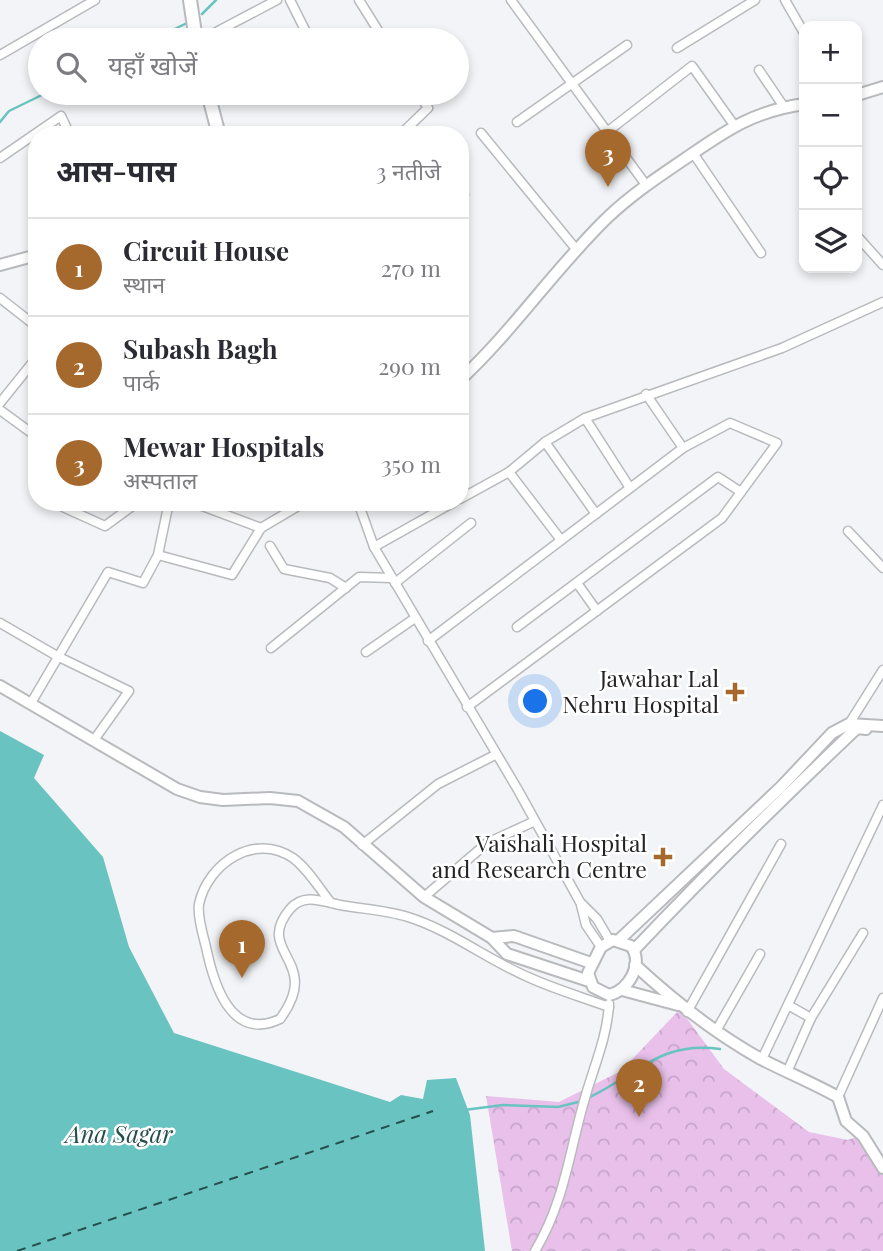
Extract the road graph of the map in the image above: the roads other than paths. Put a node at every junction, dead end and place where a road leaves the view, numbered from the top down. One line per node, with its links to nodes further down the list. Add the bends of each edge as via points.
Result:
1 (95, 0): 10 (street)
2 (190, 0): 11 (main road)
3 (277, 0): 12 (street)
4 (290, 0): 13 (street)
5 (359, 0): 14 (street)
6 (511, 0): 20 (street)
7 (755, 0): 17 (street)
8 (785, 0): 9 (street)
9 (799, 24)
10 (47, 28)
11 (195, 28)
12 (218, 28)
13 (304, 28)
14 (376, 28)
15 (28, 39): 18 (street)
16 (627, 45): 20 (street)
17 (677, 48)
18 (0, 55)
19 (759, 71): 26 (street)
20 (572, 84): 27 (street); 33 (street)
21 (883, 87): 22 (street)
22 (862, 93)
23 (211, 105): 31 (main road)
24 (426, 105): 32 (street)
25 (799, 105): 26 (street)
26 (784, 107): 28 (street)
27 (517, 122)
28 (734, 125): 33 (street, via 692,66); 36 (street)
29 (46, 126): 30 (street, via 61,116)
30 (66, 126)
31 (217, 126)
32 (409, 126)
33 (607, 132): 38 (street)
34 (481, 133): 40 (street)
35 (28, 139): 37 (street)
36 (693, 153): 38 (street); 41 (street)
37 (0, 158)
38 (646, 185): 40 (street)
39 (862, 242): 44 (street)
40 (576, 250): 48 (street, via 525,313)
41 (761, 253)
42 (28, 257): 43 (street)
43 (0, 265)
44 (883, 265)
45 (0, 298): 47 (street)
46 (883, 302): 50 (street, via 782,348)
47 (28, 320)
48 (469, 367)
49 (28, 368): 51 (street)
50 (646, 394): 53 (street); 56 (street)
51 (0, 403)
52 (0, 410): 54 (street)
53 (585, 418): 55 (street); 58 (street)
54 (28, 430)
55 (545, 442): 57 (street); 68 (street)
56 (683, 448): 58 (street); 59 (street, via 730,423 777,443)
57 (509, 471): 60 (street); 72 (street)
58 (630, 488): 68 (street)
59 (741, 492): 78 (street, via 718,477); 80 (street, via 722,518)
60 (469, 494)
61 (72, 511): 62 (street, via 105,526)
62 (122, 511)
63 (167, 511): 75 (street)
64 (216, 511): 70 (street)
65 (290, 511): 70 (street)
66 (361, 511): 74 (street)
67 (438, 511): 74 (street)
68 (596, 514): 72 (street)
69 (471, 523): 77 (street)
70 (261, 528): 75 (street, via 232,575)
71 (848, 531): 76 (street)
72 (561, 540): 84 (street)
73 (270, 546): 79 (street, via 284,569 330,578)
74 (374, 547): 77 (street)
75 (158, 555): 87 (street, via 143,583 108,572)
76 (883, 568)
77 (393, 580): 79 (street, via 359,577); 81 (street)
78 (577, 583): 80 (street); 83 (street)
79 (346, 588): 85 (street)
80 (597, 611): 91 (street)
81 (415, 618): 84 (street); 86 (street)
82 (0, 623): 87 (street)
83 (517, 627)
84 (428, 641): 91 (street)
85 (271, 648)
86 (366, 652)
87 (57, 656): 90 (street); 95 (street, via 129,691)
88 (883, 670): 92 (street)
89 (0, 686): 90 (street)
90 (31, 703): 95 (street)
91 (467, 707): 96 (street)
92 (849, 724): 93 (street); 97 (street, via 832,733)
93 (883, 726)
94 (883, 731): 98 (street, via 858,728)
95 (94, 740): 102 (street, via 158,779 200,797 298,801 344,827)
96 (495, 754): 100 (street); 102 (street, via 438,785)
97 (780, 787): 98 (street); 103 (street)
98 (790, 795): 104 (street)
99 (883, 805): 118 (street)
100 (533, 822): 105 (street, via 487,843); 109 (street, via 580,902 586,925)
101 (781, 844): 120 (street)
102 (362, 845): 105 (street)
103 (709, 852): 104 (street); 109 (street)
104 (717, 862): 110 (street)
105 (424, 897): 108 (street)
106 (331, 903): 106 (street, via 303,867 284,853 251,848 233,855 215,873 199,905 212,978 226,1007 251,1022 280,1019 296,985 291,962 277,939 282,921 300,900); 119 (street, via 411,918 528,977)
107 (863, 933): 121 (street)
108 (492, 938): 112 (street, via 514,936); 114 (street, via 507,954)
109 (610, 942): 110 (street); 112 (street)
110 (634, 950): 113 (street)
111 (760, 954): 122 (street)
112 (591, 964): 114 (street)
113 (635, 965): 115 (street); 120 (street)
114 (589, 981): 116 (street, via 597,991)
115 (622, 990): 116 (street); 120 (street)
116 (609, 995): 119 (street)
117 (883, 998): 125 (street)
118 (788, 1005): 121 (street); 123 (street)
119 (608, 1007): 127 (street, via 608,1030 584,1100 568,1176)
120 (684, 1009): 122 (street)
121 (811, 1018): 124 (street)
122 (716, 1031): 123 (street)
123 (762, 1059): 124 (street)
124 (788, 1070): 125 (street)
125 (838, 1097): 126 (street, via 846,1121 863,1136)
126 (883, 1168)
127 (535, 1251)

